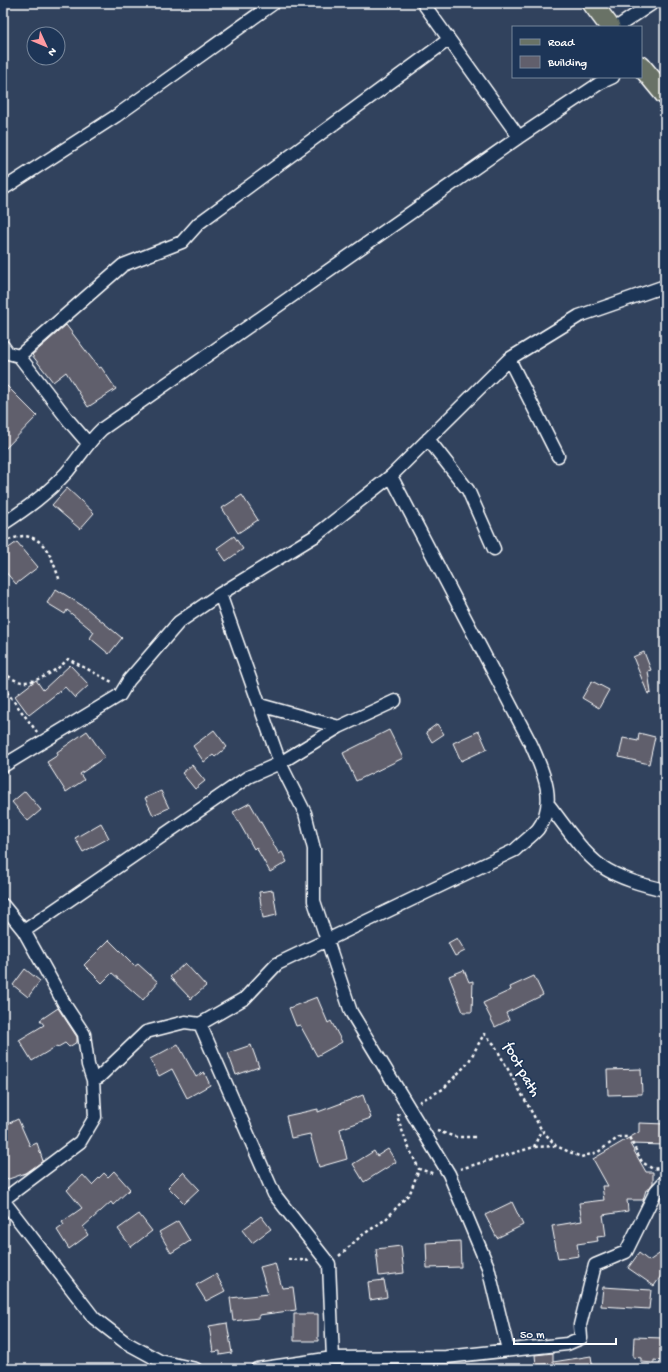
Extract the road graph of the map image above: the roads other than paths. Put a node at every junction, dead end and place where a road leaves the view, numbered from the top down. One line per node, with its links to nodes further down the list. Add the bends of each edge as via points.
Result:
1 (274, 3): 12 (street, via 116,116)
2 (423, 3): 7 (street)
3 (592, 3): 5 (main road)
4 (653, 3): 6 (street)
5 (609, 26)
6 (618, 26)
7 (448, 40): 11 (street); 15 (street, via 199,223 182,242 123,265)
8 (642, 67): 10 (main road)
9 (611, 78): 11 (street)
10 (665, 96)
11 (519, 137): 18 (street, via 102,429)
12 (3, 189)
13 (665, 286): 16 (street, via 579,316)
14 (3, 346): 15 (street, via 8,353)
15 (19, 356): 18 (street)
16 (509, 359): 17 (street); 19 (street)
17 (428, 438): 20 (street); 22 (street, via 468,490)
18 (88, 443): 21 (street, via 68,471 40,499)
19 (558, 456)
20 (391, 476): 23 (street, via 315,536); 29 (street, via 531,744 545,776)
21 (3, 524)
22 (494, 549)
23 (220, 594): 25 (street); 28 (street, via 179,622 120,695)
24 (395, 701): 26 (street)
25 (260, 705): 26 (street); 27 (street)
26 (339, 727): 27 (street)
27 (280, 763): 32 (street, via 248,777); 33 (street, via 305,813 314,849 314,901)
28 (3, 766)
29 (548, 804): 30 (street, via 601,866 635,883); 33 (street, via 538,828 515,850)
30 (665, 890)
31 (3, 905): 32 (street)
32 (24, 931): 35 (street, via 84,1034 88,1065)
33 (327, 938): 34 (street, via 277,964 245,998); 38 (street, via 350,1012 449,1174 488,1266)
34 (200, 1024): 35 (street, via 185,1022 146,1032); 39 (street, via 274,1194 329,1264)
35 (93, 1080): 37 (street, via 95,1117 80,1142)
36 (665, 1181): 38 (street, via 656,1191 626,1252 595,1265 580,1325 581,1338 567,1344)
37 (3, 1200): 40 (street, via 94,1318 125,1342 160,1361)
38 (508, 1350): 39 (street, via 446,1357)
39 (333, 1358): 41 (street)
40 (196, 1369)
41 (257, 1369)

